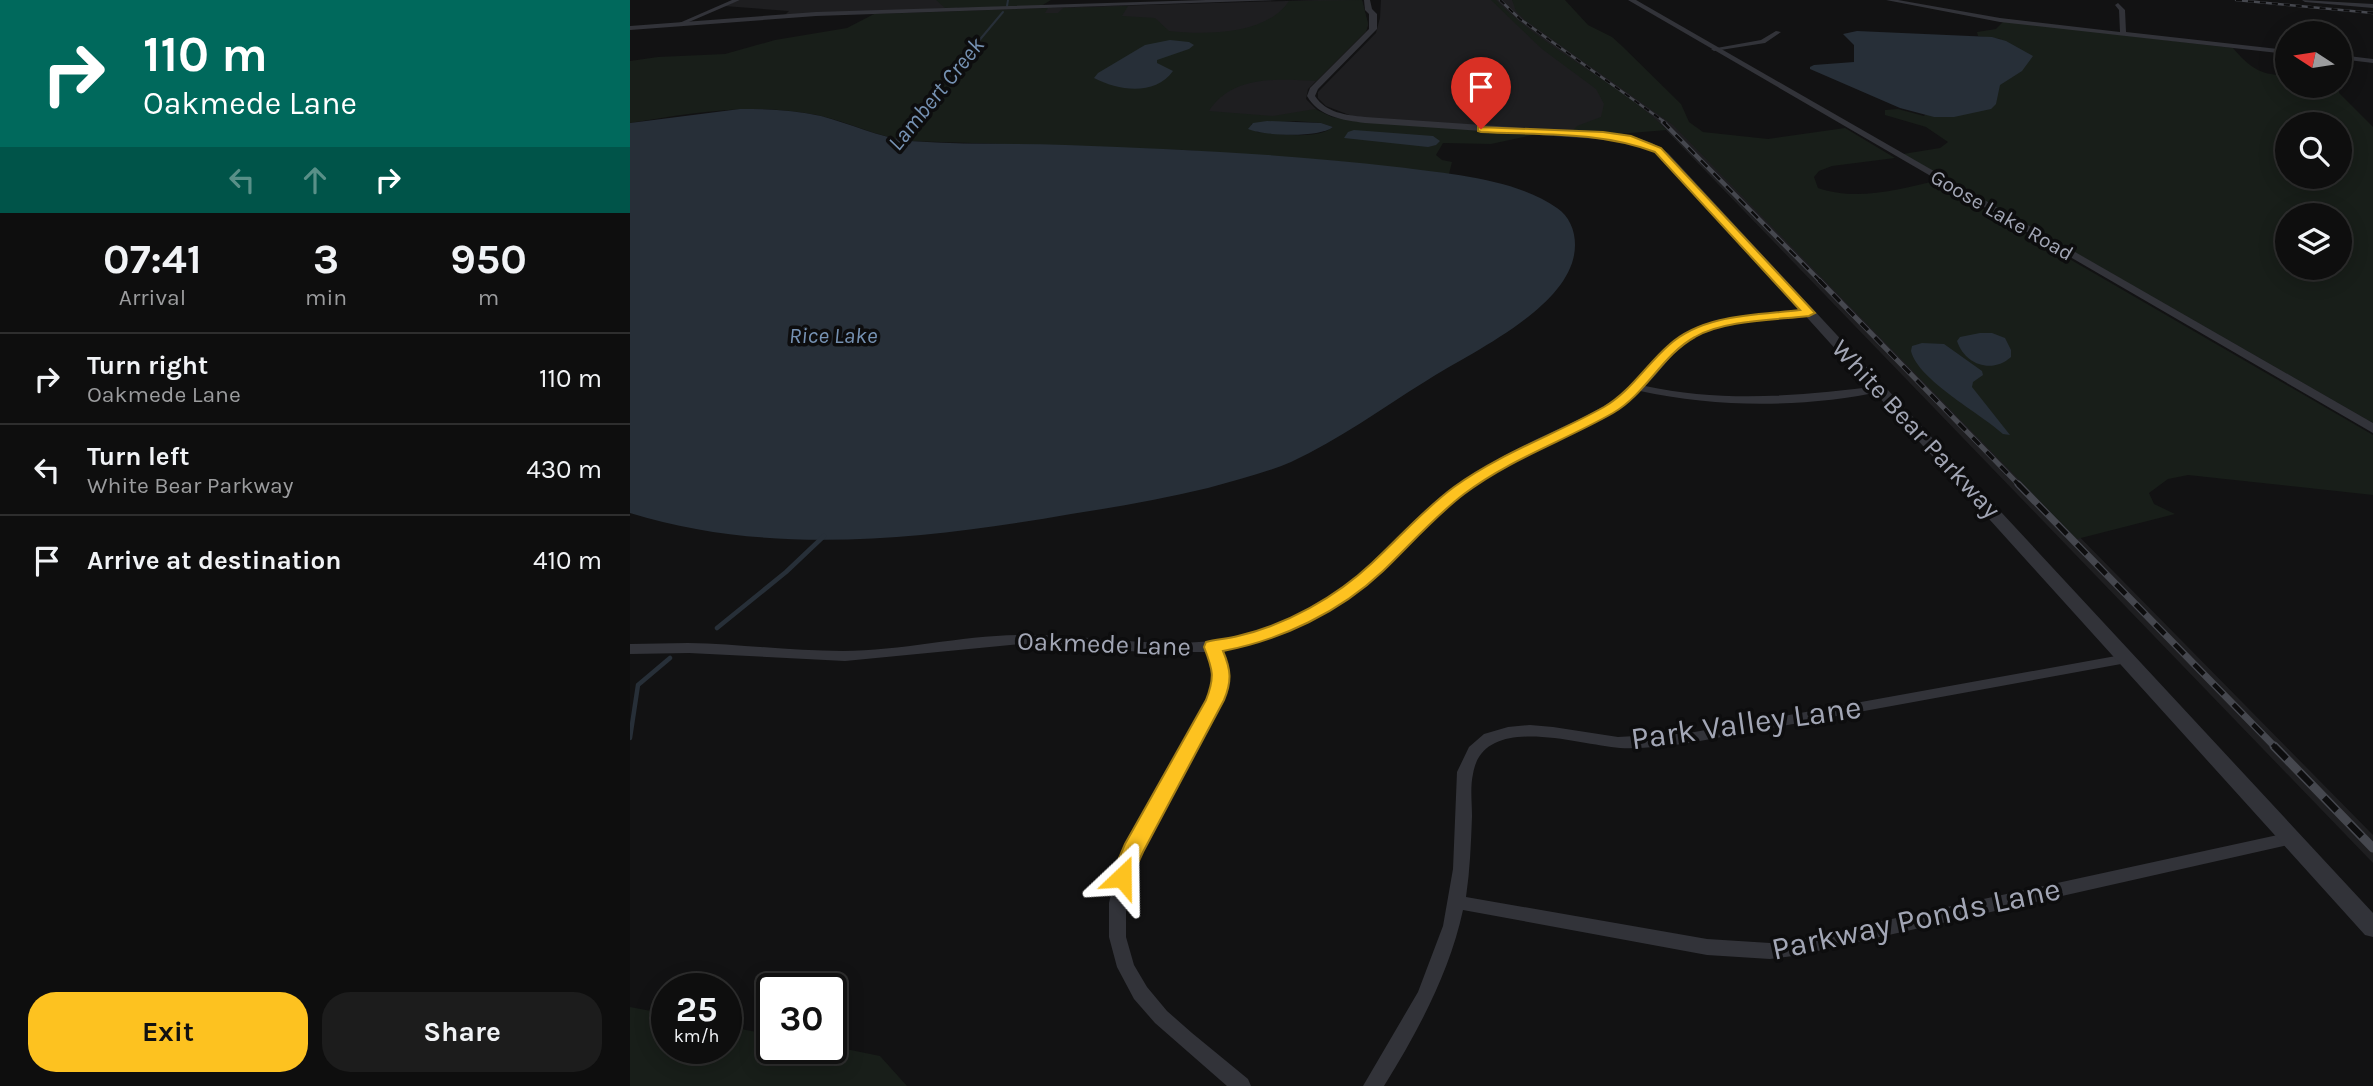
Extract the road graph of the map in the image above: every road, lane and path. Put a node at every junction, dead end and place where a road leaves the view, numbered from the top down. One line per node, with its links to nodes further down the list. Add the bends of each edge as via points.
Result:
1 (737, 0): 11 (street)
2 (1273, 0): 11 (street, via 829,14)
3 (1367, 0): 10 (street)
4 (1631, 0): 15 (street, Goose Lake Road)
5 (1889, 0): 14 (street)
6 (2305, 0): 9 (street)
7 (1377, 1): 10 (street, White Bear Parkway)
8 (2118, 5): 14 (street)
9 (2373, 6)
10 (1373, 14): 19 (street, White Bear Parkway, via 1370,33 1312,92 1320,107 1363,120 1603,135 1649,145 1665,155)
11 (680, 24): 12 (street)
12 (630, 28)
13 (1778, 32): 15 (street, via 1762,43)
14 (2123, 35): 16 (street)
15 (1714, 48): 22 (street, Goose Lake Road)
16 (2275, 51)
17 (2352, 58): 18 (street)
18 (2373, 61)
19 (1809, 313): 20 (street, Oakmede Lane, via 1702,328 1681,340); 21 (street, White Bear Parkway)
20 (1638, 387): 21 (street, via 1706,400 1760,402); 23 (street, Oakmede Lane, via 1610,409 1522,451 1459,491 1367,577 1326,605 1267,634)
21 (1880, 389): 25 (street, White Bear Parkway)
22 (2373, 429)
23 (1212, 647): 24 (street, Oakmede Lane, via 1137,650 1020,639 845,656); 29 (street, via 1222,670 1221,685 1126,863 1114,919 1126,972 1142,997)
24 (630, 649)
25 (2127, 659): 26 (street, White Bear Parkway); 27 (street, Park Valley Lane, via 1689,738 1618,742 1531,730 1504,732 1478,746 1468,760)
26 (2291, 838): 27 (street, Parkway Ponds Lane, via 1770,951 1707,947); 28 (street, White Bear Parkway)
27 (1457, 901): 30 (street, Park Valley Lane, via 1428,990)
28 (2373, 928)
29 (1241, 1086)
30 (1373, 1086)

